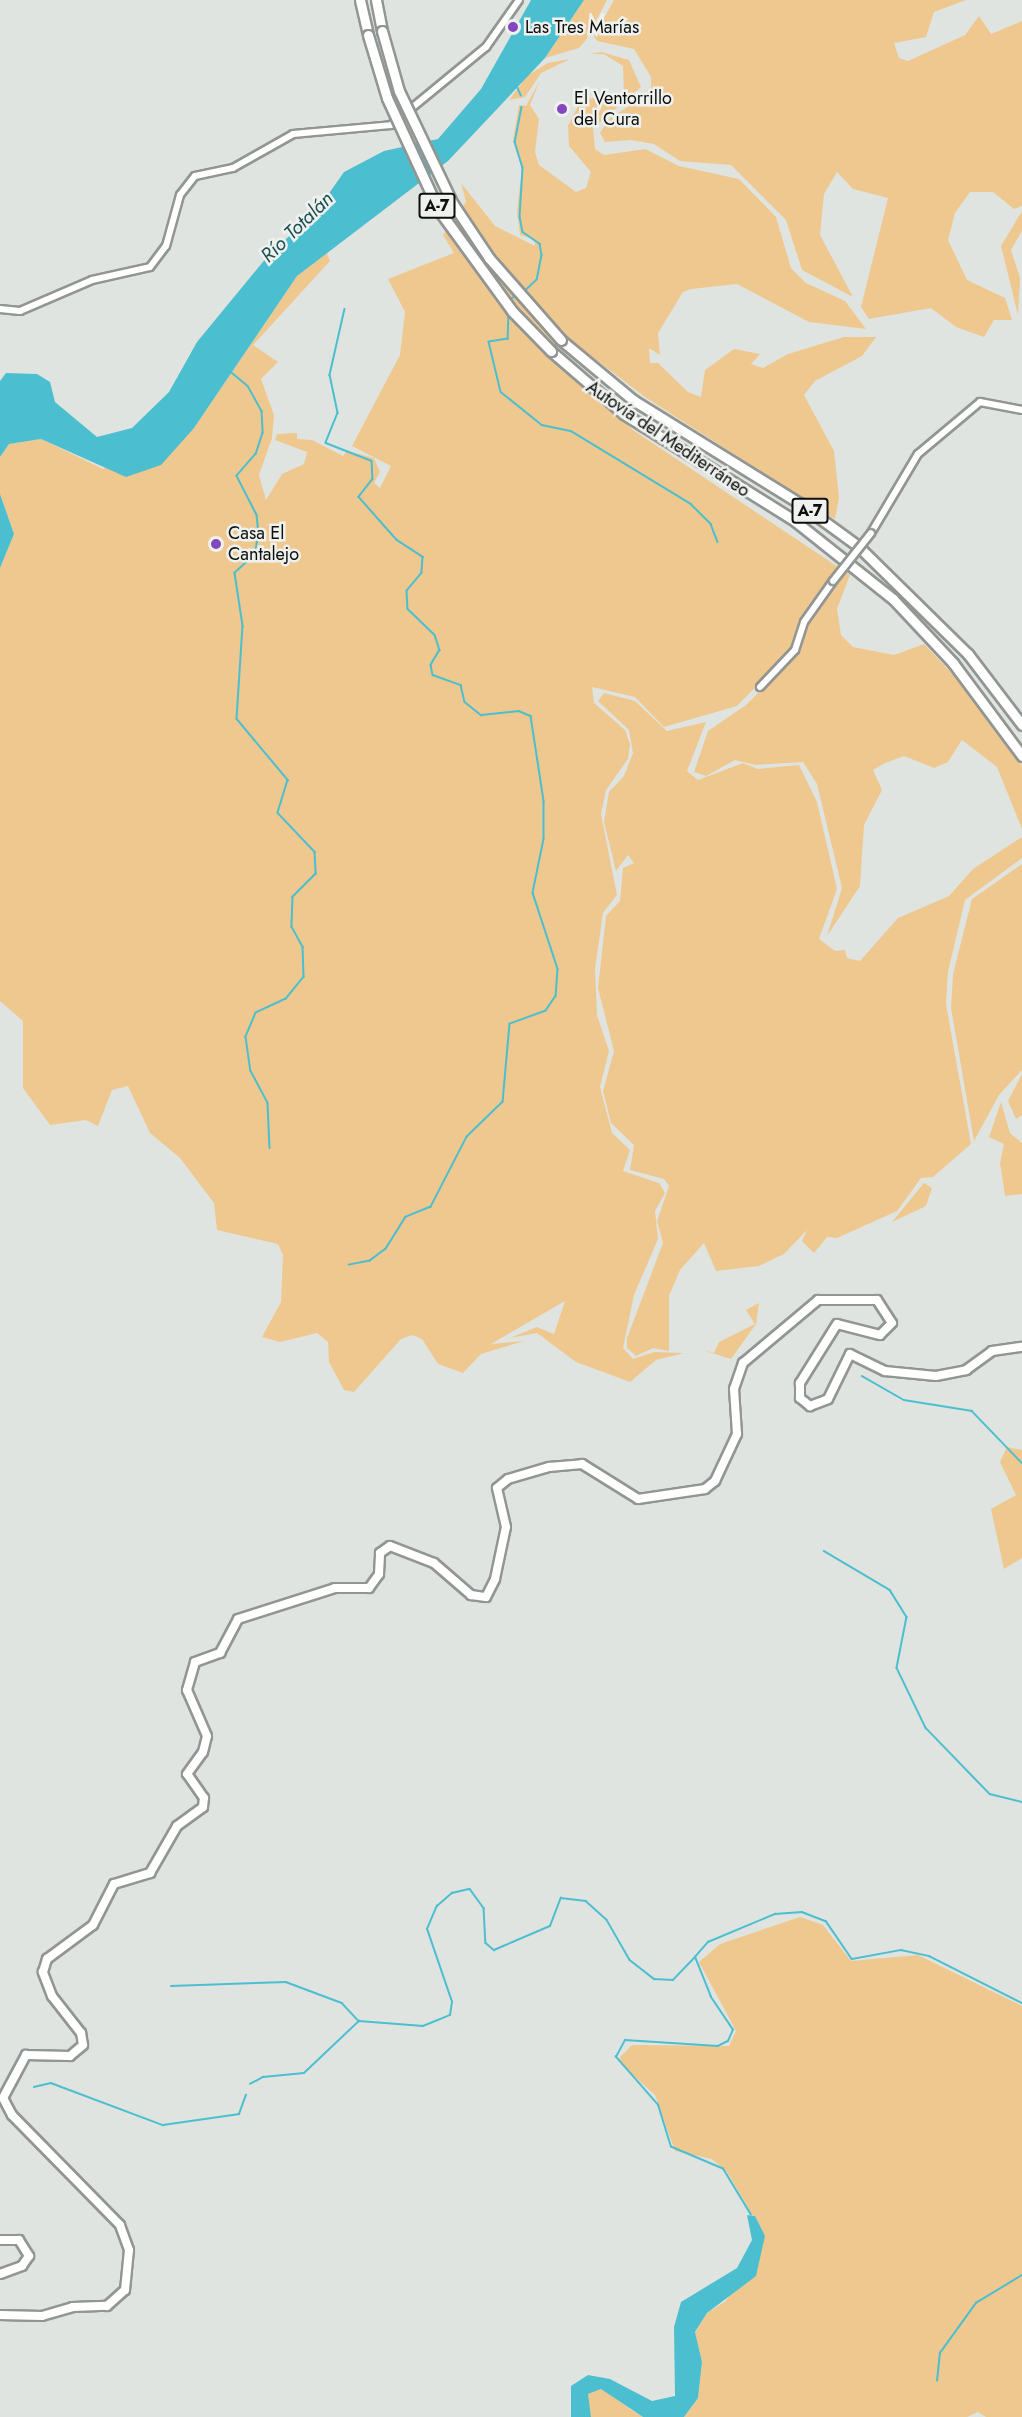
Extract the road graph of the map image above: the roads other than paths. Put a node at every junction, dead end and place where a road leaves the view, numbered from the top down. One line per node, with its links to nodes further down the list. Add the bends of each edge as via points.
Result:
1 (360, 0): 8 (highway, Autovía del Mediterráneo / A-7, bridge, via 387,98 438,209 512,311 551,351 624,414 795,521 893,599 953,663)
2 (376, 0): 7 (highway, Autovía del Mediterráneo / A-7, bridge, via 399,91 453,204 496,266 561,340 633,400 800,503 858,546 968,654)
3 (519, 0): 4 (street, via 486,47 405,118 375,131 293,134 233,168 195,176 180,195 166,246 150,267 92,280 20,311)
4 (0, 309)
5 (1022, 410): 6 (street, bridge, via 980,402 918,454 871,532 804,622 795,650)
6 (760, 687)
7 (1022, 725)
8 (1022, 756)
9 (1022, 1347): 12 (main road, via 992,1351 966,1370 936,1376 885,1371 850,1354 828,1398 810,1406 800,1398 800,1383 837,1324 880,1335 892,1323 877,1300 818,1300 743,1363 734,1389 737,1434 715,1481 705,1489 638,1499 582,1464 549,1467 508,1479 497,1488 506,1527 495,1579 486,1597 471,1595 434,1563 390,1546 380,1553 379,1574 369,1588 335,1588 238,1619 220,1653 195,1662 187,1690 207,1736 203,1752 187,1774 204,1798 203,1807 177,1826 154,1868 114,1884 93,1925 46,1959 43,1972 52,1996 81,2033 83,2045 70,2056 26,2055 3,2098 12,2115 120,2225 129,2250 125,2290 108,2306 73,2307 42,2316)
10 (0, 2240): 11 (main road, via 19,2240 29,2256 22,2266)
11 (0, 2274)
12 (0, 2316)

